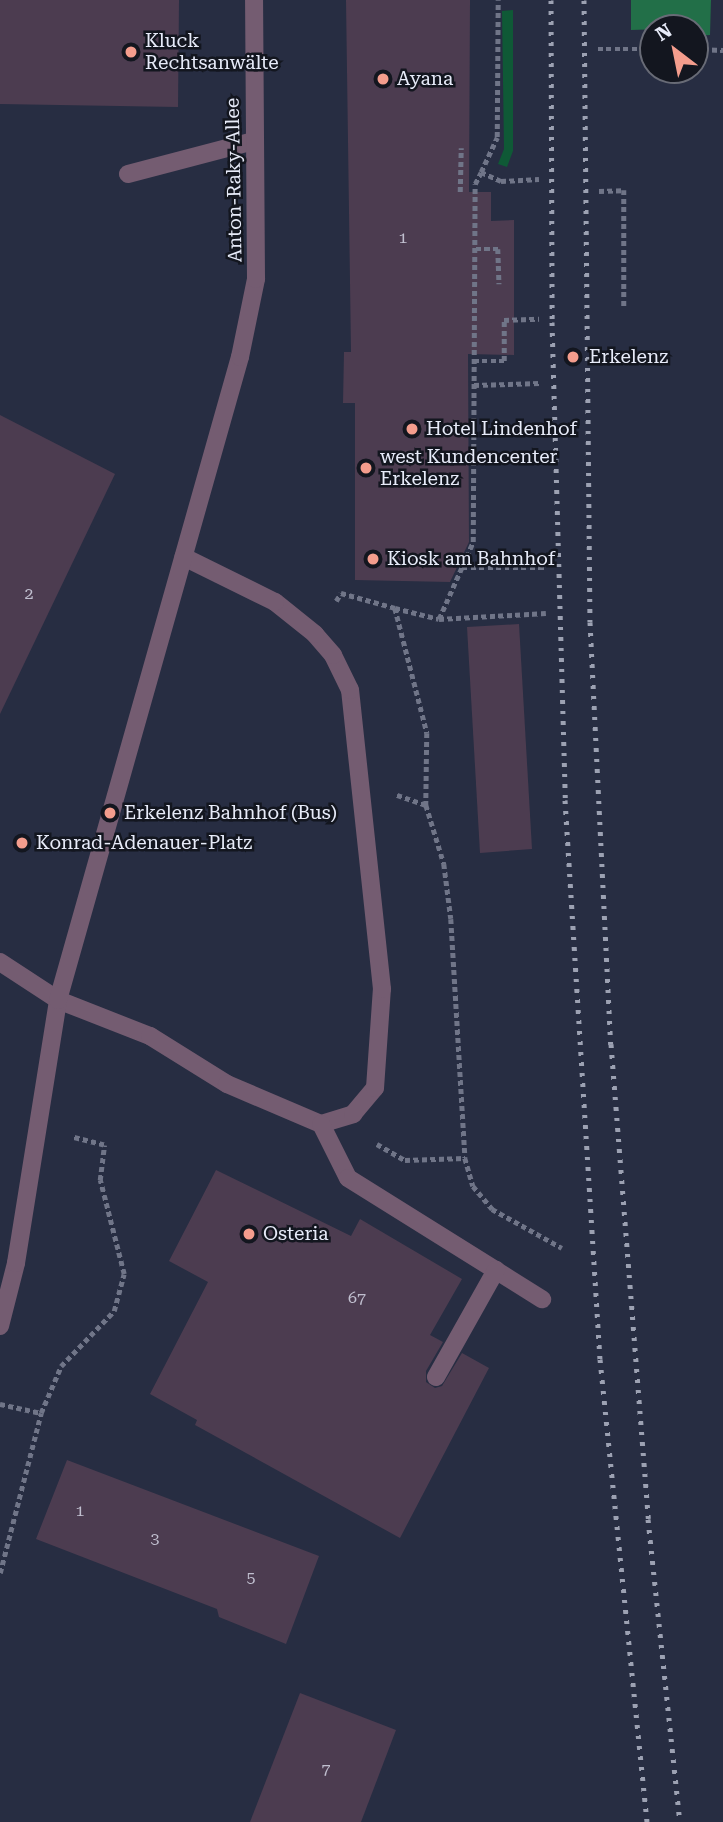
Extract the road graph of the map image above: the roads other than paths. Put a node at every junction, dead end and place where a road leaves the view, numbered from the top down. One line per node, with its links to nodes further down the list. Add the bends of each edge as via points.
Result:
1 (254, 0): 2 (street, Anton-Raky-Allee)
2 (254, 141): 3 (street); 4 (street, Anton-Raky-Allee, via 256,279 240,357)
3 (128, 174)
4 (184, 557): 6 (street); 7 (street, via 275,602 316,634 333,655 350,690 375,898 383,1012 375,1088 354,1114)
5 (0, 962): 6 (street)
6 (58, 1000): 7 (street, via 150,1036 227,1084); 8 (street, via 37,1129)
7 (321, 1125): 9 (street, via 348,1178)
8 (8, 1260): 11 (street)
9 (496, 1270): 10 (street); 12 (street)
10 (542, 1298)
11 (0, 1326)
12 (436, 1377)

